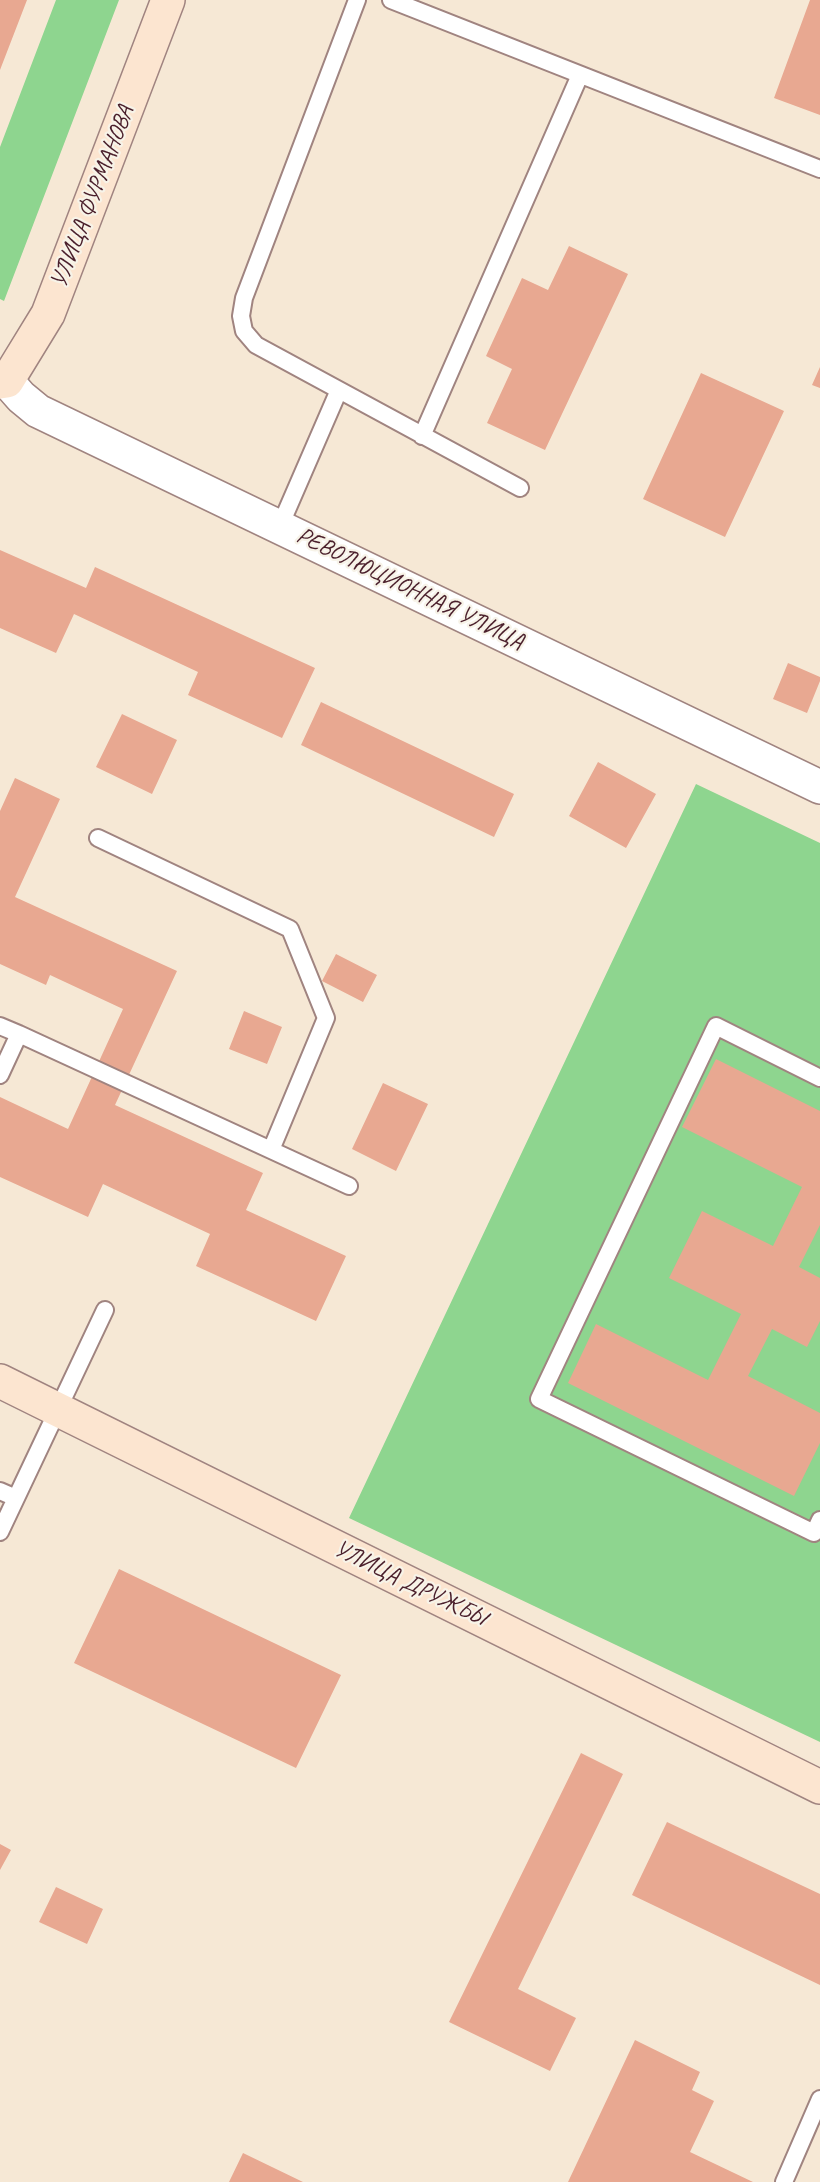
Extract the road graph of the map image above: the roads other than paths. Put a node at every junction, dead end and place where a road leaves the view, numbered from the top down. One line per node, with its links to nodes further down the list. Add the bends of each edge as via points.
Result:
1 (168, 0): 6 (main road, УЛИЦА ФУРМАНОВА, via 48,314)
2 (357, 0): 7 (lane, via 244,298 241,316 244,332 256,345)
3 (391, 0): 4 (lane)
4 (580, 75): 5 (lane); 8 (lane)
5 (820, 169)
6 (4, 382): 10 (street, РЕВОЛЮЦИОННАЯ УЛИЦА, via 38,411)
7 (339, 390): 8 (lane); 10 (lane)
8 (423, 435): 9 (lane)
9 (520, 488)
10 (280, 526): 11 (street, РЕВОЛЮЦИОННАЯ УЛИЦА)
11 (820, 787)
12 (98, 838): 17 (lane, via 290,929 326,1018)
13 (0, 1026): 14 (lane)
14 (19, 1034): 15 (lane); 17 (lane)
15 (0, 1075)
16 (820, 1078): 24 (lane, via 716,1026 539,1399 814,1533)
17 (271, 1150): 18 (lane)
18 (349, 1186)
19 (105, 1310): 21 (lane)
20 (0, 1381): 21 (main road, УЛИЦА ДРУЖБЫ)
21 (57, 1408): 23 (lane); 26 (main road, УЛИЦА ДРУЖБЫ)
22 (0, 1491): 23 (lane)
23 (16, 1498): 25 (lane)
24 (820, 1520)
25 (0, 1532)
26 (820, 1787)
27 (820, 2099): 28 (lane)
28 (787, 2181)

